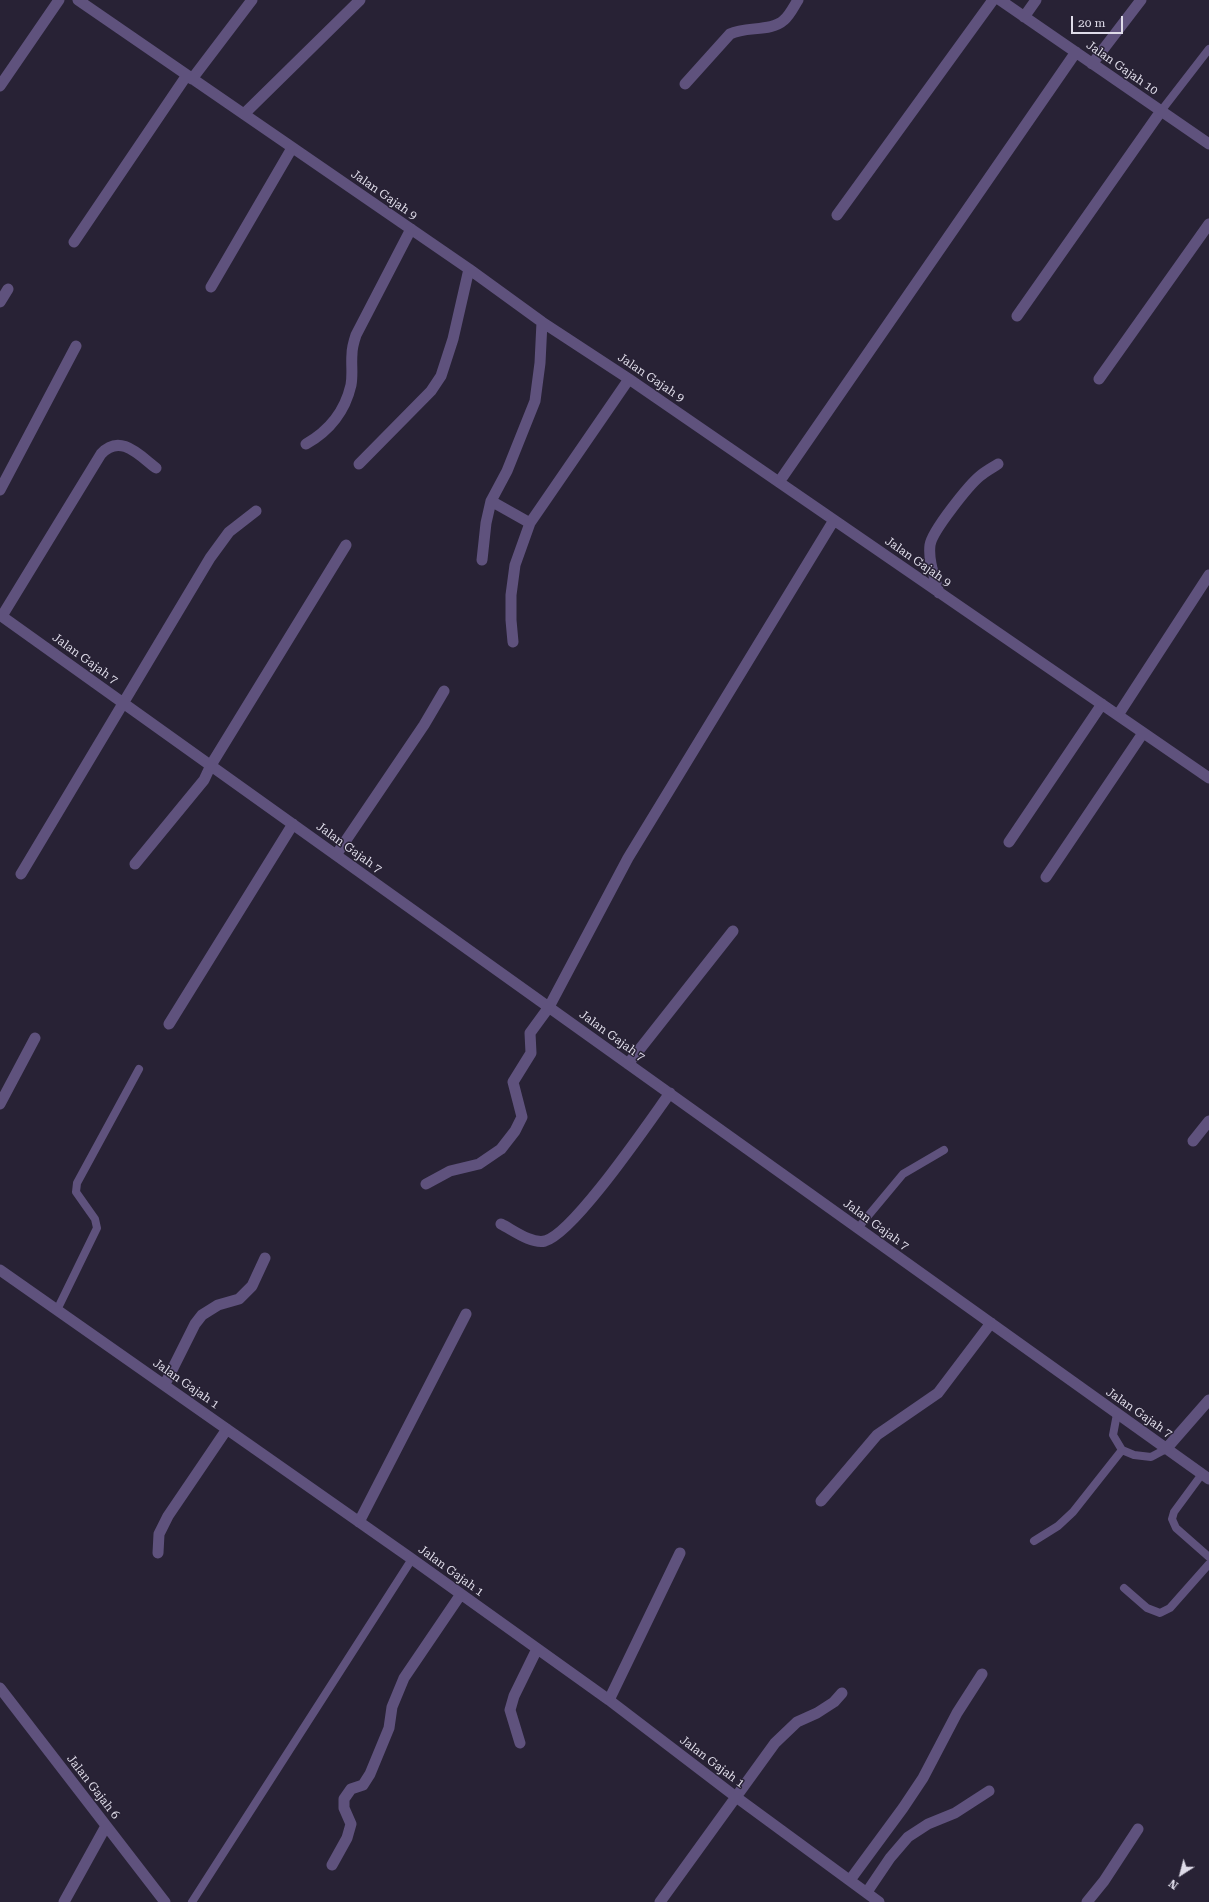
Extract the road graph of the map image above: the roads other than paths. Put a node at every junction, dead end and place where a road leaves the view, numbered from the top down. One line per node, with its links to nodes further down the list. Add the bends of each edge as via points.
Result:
1 (59, 0): 16 (street)
2 (78, 0): 14 (street, Jalan Gajah 9)
3 (252, 0): 14 (street)
4 (360, 0): 18 (street)
5 (798, 0): 15 (street, via 781,23 730,34)
6 (993, 0): 21 (street)
7 (1000, 0): 10 (street, Jalan Gajah 10)
8 (1036, 0): 10 (street)
9 (1142, 0): 13 (street)
10 (1024, 17): 12 (street, Jalan Gajah 10)
11 (1209, 49): 17 (lane)
12 (1076, 52): 13 (street, Jalan Gajah 10); 38 (street)
13 (1092, 64): 17 (street, Jalan Gajah 10)
14 (189, 77): 18 (street, Jalan Gajah 9); 24 (street)
15 (685, 84)
16 (0, 86)
17 (1161, 111): 19 (street, Jalan Gajah 10); 29 (street)
18 (244, 114): 20 (street, Jalan Gajah 9)
19 (1209, 144)
20 (292, 148): 23 (street, Jalan Gajah 9); 26 (street)
21 (838, 215)
22 (1209, 224): 33 (street)
23 (411, 230): 25 (street, Jalan Gajah 9); 34 (street, via 356,336 352,354 351,384 346,402 322,435)
24 (74, 242)
25 (469, 269): 30 (street, Jalan Gajah 9); 35 (street, via 453,339 441,376 431,391)
26 (211, 288)
27 (8, 289): 28 (street)
28 (0, 302)
29 (1017, 316)
30 (542, 322): 32 (street, Jalan Gajah 9); 40 (street, via 535,401 507,471)
31 (76, 346): 39 (street)
32 (629, 379): 38 (street, Jalan Gajah 9); 43 (street)
33 (1099, 379)
34 (306, 444)
35 (359, 464)
36 (998, 464): 47 (street, via 980,476 970,487 937,529 930,544 931,566)
37 (156, 468): 48 (street, via 123,445 106,448)
38 (778, 482): 42 (street, Jalan Gajah 9)
39 (0, 490)
40 (491, 501): 43 (street); 45 (street)
41 (256, 510): 51 (street, via 229,532 210,558)
42 (834, 520): 47 (street, Jalan Gajah 9); 64 (street, via 628,858)
43 (530, 523): 49 (street, via 516,565 511,602)
44 (346, 545): 55 (street)
45 (482, 560)
46 (1209, 575): 53 (street)
47 (939, 592): 52 (street, Jalan Gajah 9)
48 (1, 616): 51 (street, Jalan Gajah 7)
49 (513, 642)
50 (444, 691): 59 (street)
51 (122, 702): 55 (street, Jalan Gajah 7); 61 (street)
52 (1102, 704): 53 (street, Jalan Gajah 9); 58 (street)
53 (1118, 715): 54 (street, Jalan Gajah 9)
54 (1143, 733): 56 (street, Jalan Gajah 9); 62 (street)
55 (211, 765): 57 (street, Jalan Gajah 7); 60 (street, via 204,780)
56 (1209, 778)
57 (293, 824): 59 (street, Jalan Gajah 7); 65 (street)
58 (1008, 842)
59 (336, 855): 64 (street, Jalan Gajah 7)
60 (135, 864)
61 (21, 874)
62 (1046, 877)
63 (733, 931): 67 (street)
64 (549, 1007): 67 (street, Jalan Gajah 7); 74 (street, via 530,1033 531,1053 513,1082 522,1117 515,1131 501,1150 479,1164 450,1171)
65 (169, 1024)
66 (34, 1038): 70 (street)
67 (628, 1064): 69 (street, Jalan Gajah 7)
68 (139, 1069): 79 (lane, via 76,1187 78,1196 95,1219 97,1228)
69 (670, 1094): 75 (street, via 571,1223 546,1241 535,1242); 76 (street, Jalan Gajah 7)
70 (0, 1104)
71 (1209, 1121): 72 (street)
72 (1193, 1140)
73 (944, 1150): 76 (lane, via 903,1174)
74 (426, 1184)
75 (501, 1224)
76 (858, 1228): 81 (street, Jalan Gajah 7)
77 (265, 1258): 82 (street, via 252,1286 239,1299 218,1305 202,1315)
78 (0, 1270): 79 (street, Jalan Gajah 1)
79 (57, 1310): 82 (street, Jalan Gajah 1)
80 (466, 1314): 90 (street)
81 (991, 1323): 84 (street, Jalan Gajah 7); 89 (street, via 938,1393 877,1435)
82 (165, 1384): 85 (street, Jalan Gajah 1)
83 (1209, 1400): 86 (street)
84 (1118, 1414): 86 (street, Jalan Gajah 7); 87 (lane, via 1113,1435)
85 (227, 1429): 90 (street, Jalan Gajah 1); 92 (street, via 168,1516 159,1534)
86 (1166, 1448): 87 (lane, via 1151,1457 1134,1455); 88 (street, Jalan Gajah 7)
87 (1122, 1450): 91 (lane, via 1073,1512 1058,1526)
88 (1206, 1477): 94 (lane, via 1174,1512 1172,1519 1176,1528)
89 (821, 1501)
90 (359, 1522): 95 (street, Jalan Gajah 1)
91 (1034, 1541)
92 (158, 1553)
93 (680, 1554): 103 (street)
94 (1209, 1557)
95 (412, 1559): 98 (street, Jalan Gajah 1); 114 (lane)
96 (1209, 1564): 97 (lane, via 1170,1608 1160,1613 1147,1608)
97 (1124, 1588)
98 (461, 1594): 99 (street, Jalan Gajah 1); 109 (street, via 404,1678 392,1706 389,1728 370,1774 363,1785 351,1789 344,1799 344,1808 351,1824 347,1838)
99 (537, 1649): 103 (street, Jalan Gajah 1); 104 (street, via 514,1696 510,1710)
100 (982, 1674): 110 (street, via 957,1713 923,1778)
101 (0, 1688): 107 (street, Jalan Gajah 6)
102 (842, 1693): 106 (street, via 834,1702 797,1722 785,1732)
103 (609, 1700): 106 (street, Jalan Gajah 1)
104 (520, 1743)
105 (989, 1791): 111 (street, via 955,1813 928,1824 908,1837)
106 (736, 1797): 110 (street, Jalan Gajah 1); 115 (street)
107 (106, 1826): 112 (street); 113 (street, Jalan Gajah 6)
108 (1138, 1830): 117 (street)
109 (332, 1865)
110 (850, 1880): 111 (street, Jalan Gajah 1)
111 (867, 1892): 116 (street, Jalan Gajah 1)
112 (64, 1902)
113 (165, 1902)
114 (192, 1902)
115 (660, 1902)
116 (879, 1902)
117 (1087, 1902)

